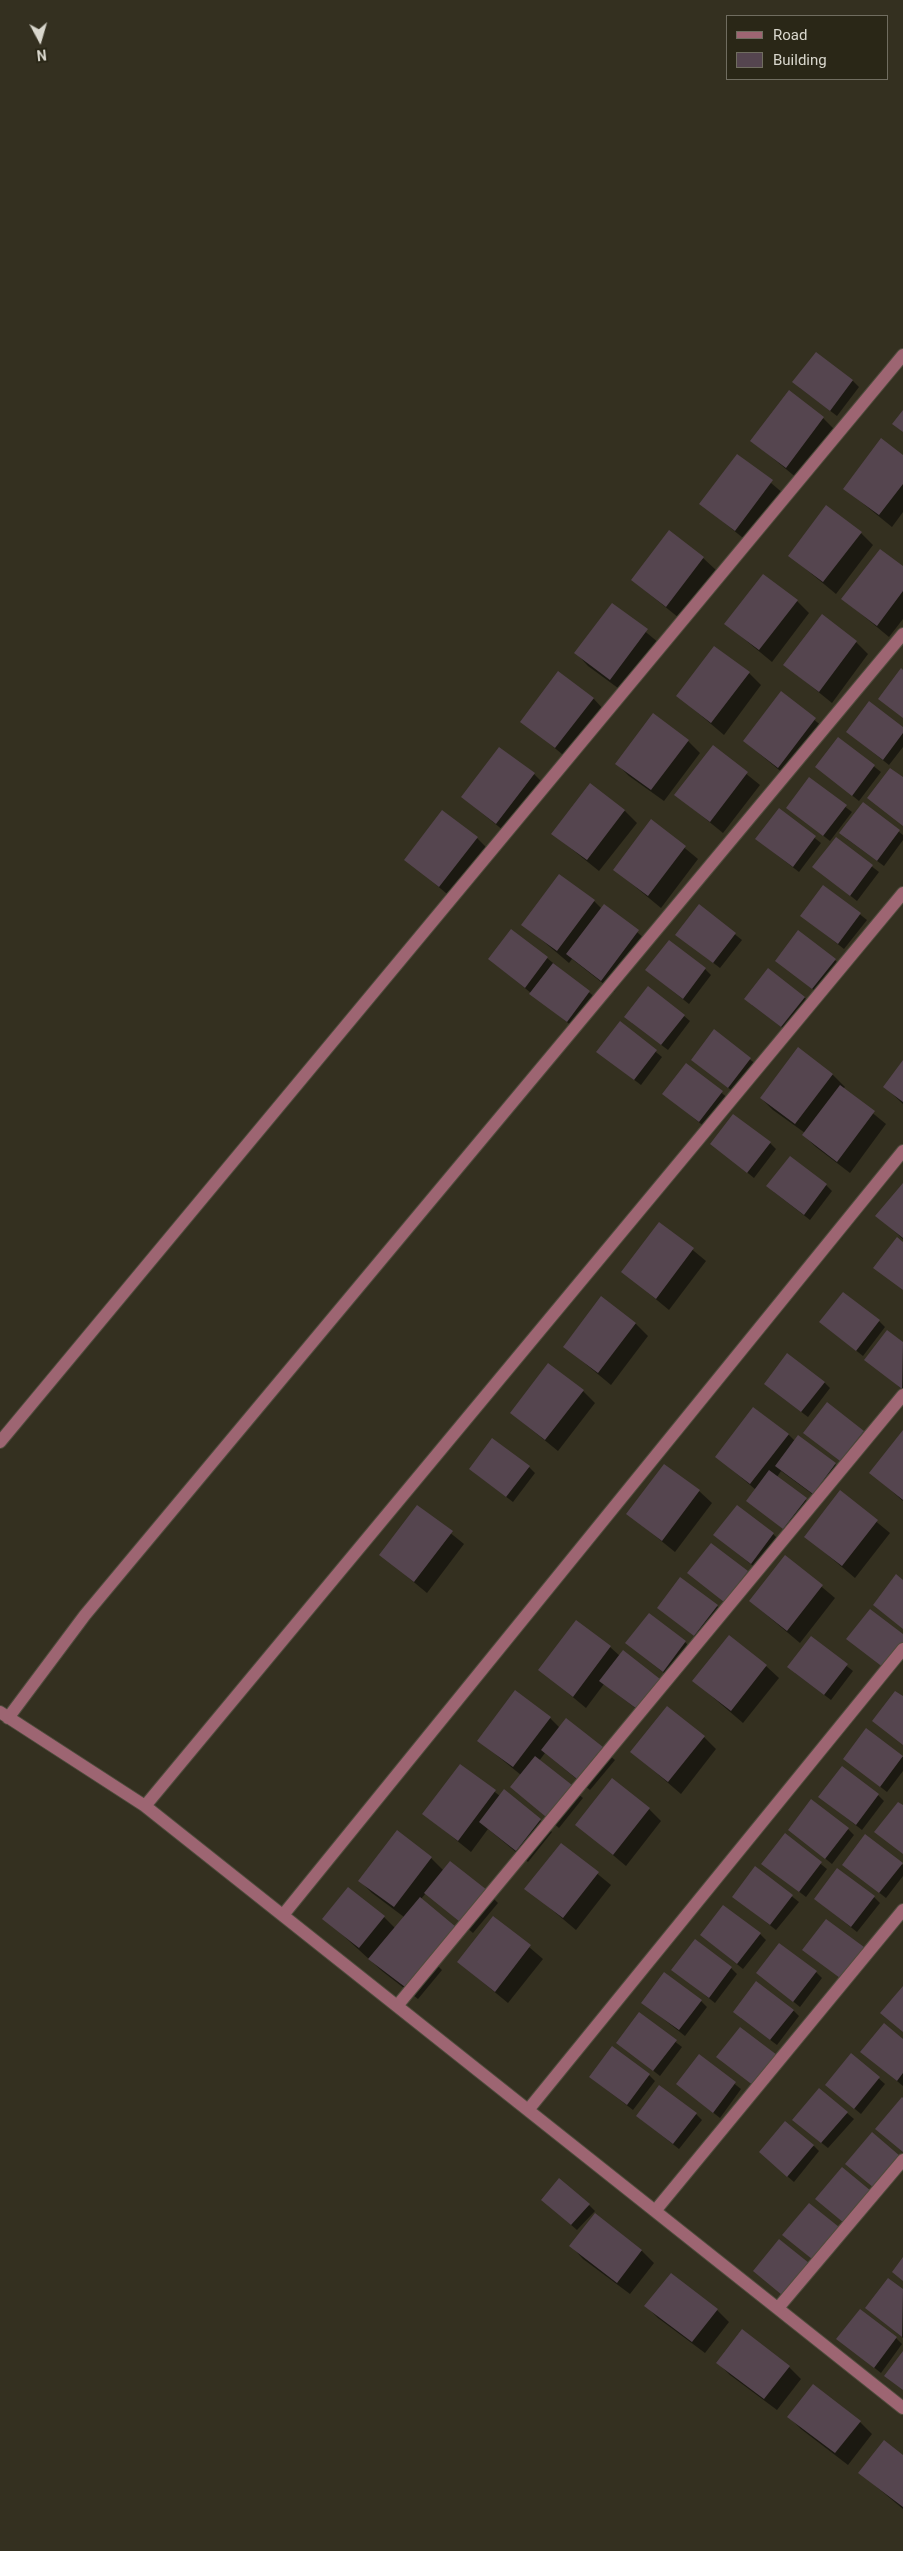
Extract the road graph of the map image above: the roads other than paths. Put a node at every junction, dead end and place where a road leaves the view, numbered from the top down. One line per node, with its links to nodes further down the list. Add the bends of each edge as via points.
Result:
1 (903, 355): 6 (street)
2 (903, 634): 8 (street)
3 (903, 893): 9 (street)
4 (903, 1152): 11 (street)
5 (903, 1395): 12 (street)
6 (0, 1442)
7 (903, 1649): 13 (street)
8 (4, 1715): 9 (street)
9 (145, 1806): 11 (street)
10 (903, 1910): 15 (street)
11 (283, 1915): 12 (street)
12 (398, 2006): 13 (street)
13 (528, 2110): 15 (street)
14 (903, 2160): 16 (street)
15 (655, 2211): 16 (street)
16 (778, 2308): 17 (street)
17 (903, 2408)

